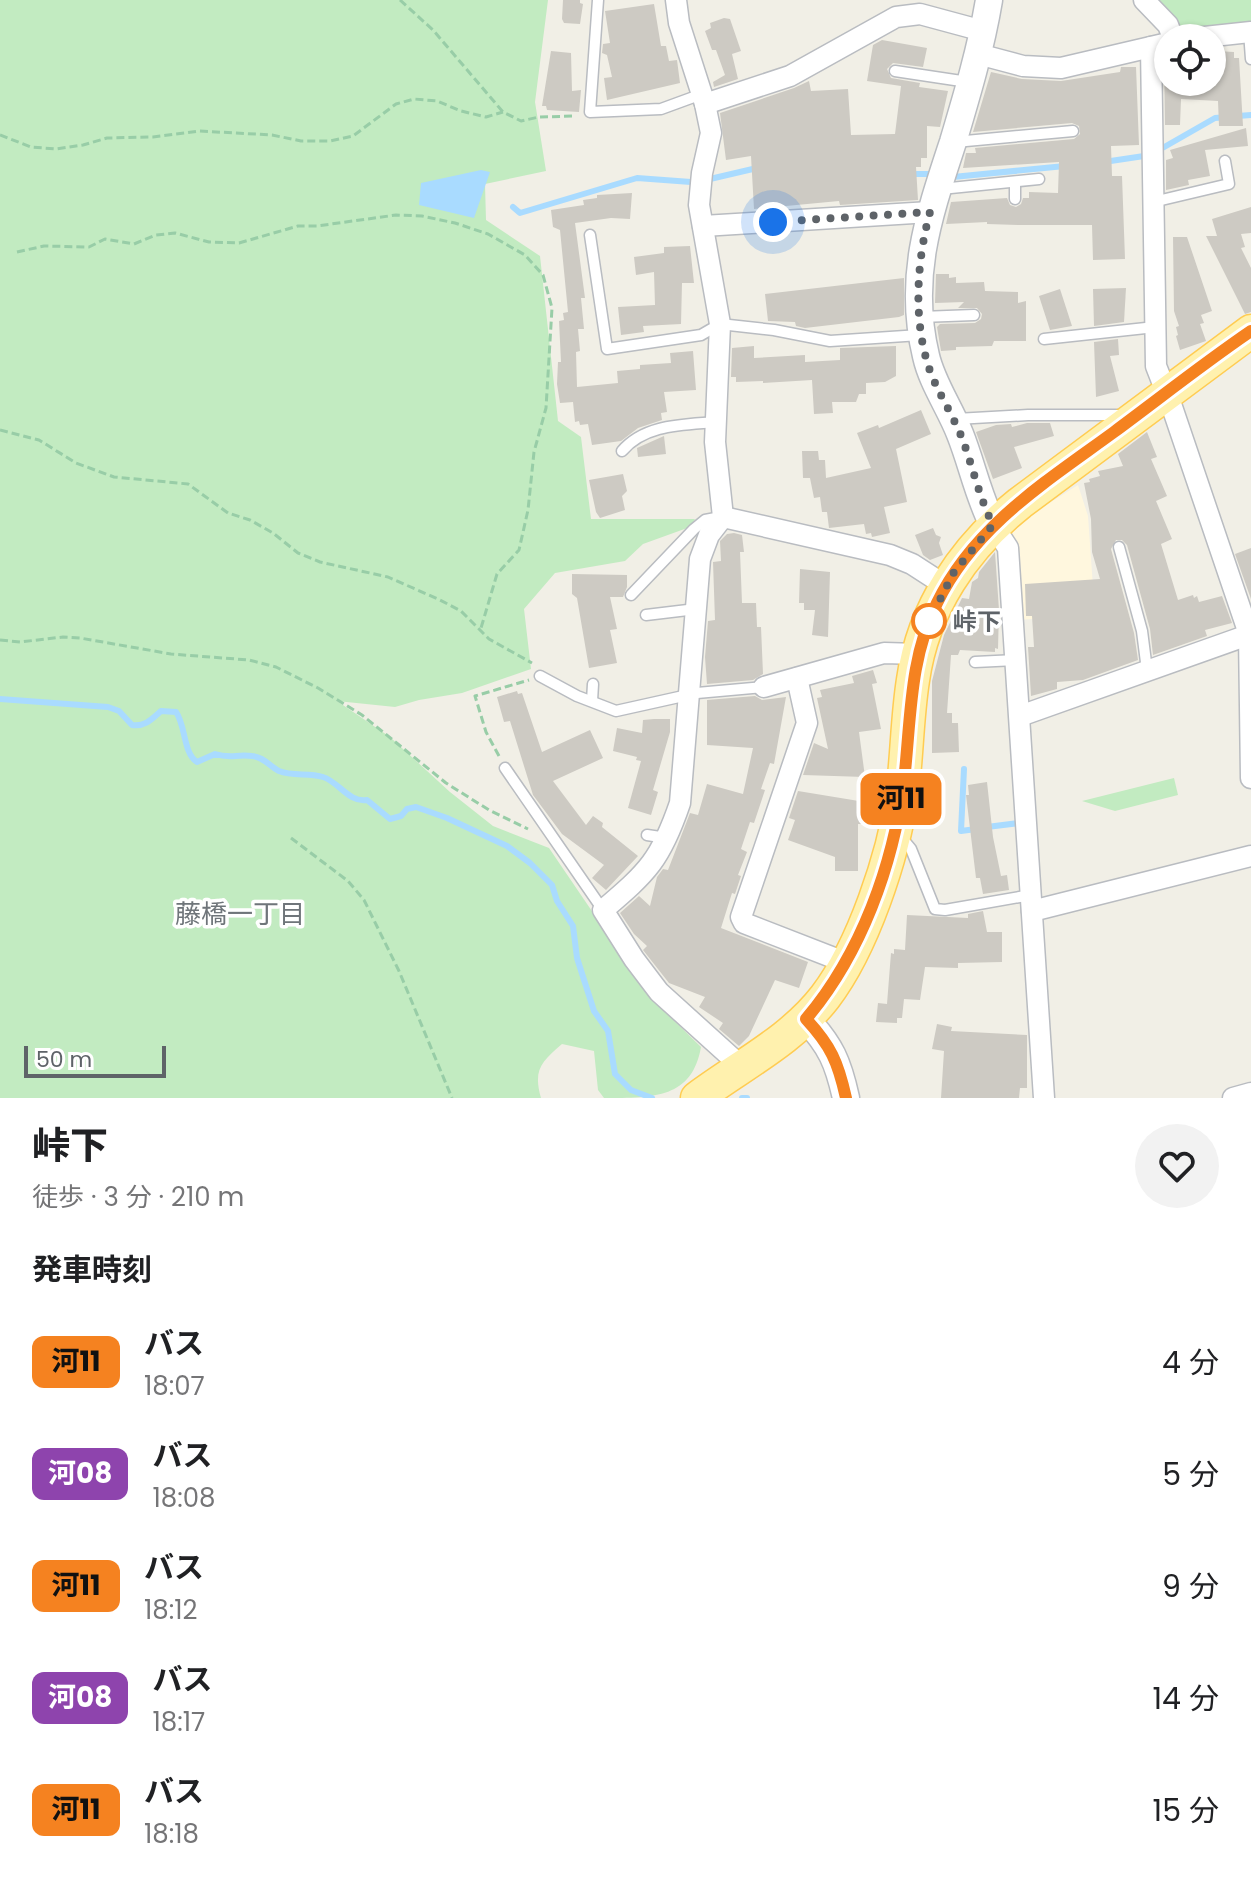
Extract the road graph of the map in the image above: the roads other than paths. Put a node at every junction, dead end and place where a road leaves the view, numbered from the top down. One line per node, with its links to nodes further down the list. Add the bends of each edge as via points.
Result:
1 (598, 0): 14 (lane, via 590,112 661,109)
2 (676, 0): 14 (street, via 682,36)
3 (989, 0): 8 (street)
4 (1144, 0): 5 (street)
5 (1167, 24)
6 (1250, 32): 7 (street); 10 (lane)
7 (1226, 35)
8 (981, 42): 9 (street, via 1023,66 1061,68); 12 (street); 14 (street, via 920,14 896,17 790,76)
9 (1154, 46)
10 (1251, 59)
11 (895, 71): 12 (lane)
12 (971, 83): 18 (street)
13 (1158, 96): 24 (street)
14 (704, 99): 25 (street, via 711,133 699,190)
15 (1009, 123): 17 (lane)
16 (1073, 131): 17 (lane)
17 (1010, 137): 18 (lane)
18 (953, 142): 23 (street)
19 (1225, 161): 24 (lane, via 1229,184)
20 (1039, 179): 21 (lane)
21 (1015, 182): 22 (lane); 23 (lane)
22 (1015, 199)
23 (933, 200): 25 (street); 29 (street, via 919,264)
24 (1153, 202): 30 (street)
25 (703, 226): 28 (street)
26 (590, 235): 28 (lane, via 607,349 701,335)
27 (974, 315): 29 (lane)
28 (720, 324): 29 (lane, via 830,341); 36 (street)
29 (922, 326): 35 (street, via 931,373)
30 (1155, 327): 32 (lane); 33 (street, via 1156,366)
31 (1251, 331): 33 (main road)
32 (1044, 339)
33 (1166, 393): 34 (main road); 45 (street)
34 (1136, 415): 35 (lane); 39 (main road)
35 (954, 420): 39 (street)
36 (716, 422): 37 (lane, via 644,433); 38 (street)
37 (622, 451)
38 (723, 517): 41 (street, via 757,533 890,555); 42 (lane, via 705,520 694,529); 43 (street, via 703,548)
39 (993, 525): 41 (main road); 47 (street, via 1008,548)
40 (1119, 547): 49 (lane, via 1134,586)
41 (946, 586): 46 (main road)
42 (631, 595)
43 (696, 609): 44 (lane); 54 (street)
44 (646, 615)
45 (1250, 634): 49 (street); 58 (street)
46 (918, 654): 51 (street, via 884,653); 59 (main road)
47 (1016, 660): 48 (lane); 56 (street)
48 (975, 662)
49 (1147, 670): 56 (street)
50 (540, 676): 55 (lane)
51 (797, 678): 53 (street); 63 (street, via 807,723 741,917 744,923)
52 (593, 684): 55 (lane)
53 (764, 687): 54 (lane)
54 (690, 694): 55 (lane, via 616,711); 62 (street, via 680,803 657,837 656,861)
55 (592, 701)
56 (1020, 716): 61 (street)
57 (505, 768): 62 (lane)
58 (1251, 778)
59 (892, 839): 61 (lane, via 911,849 935,909); 63 (main road)
60 (1251, 856): 61 (street)
61 (1032, 903): 69 (street)
62 (603, 910): 65 (street, via 659,992)
63 (847, 963): 64 (main road)
64 (806, 1019): 65 (main road); 68 (street, via 834,1055)
65 (742, 1067): 67 (main road)
66 (1251, 1093): 70 (street)
67 (697, 1098)
68 (846, 1098)
69 (1044, 1098)
70 (1233, 1098)

